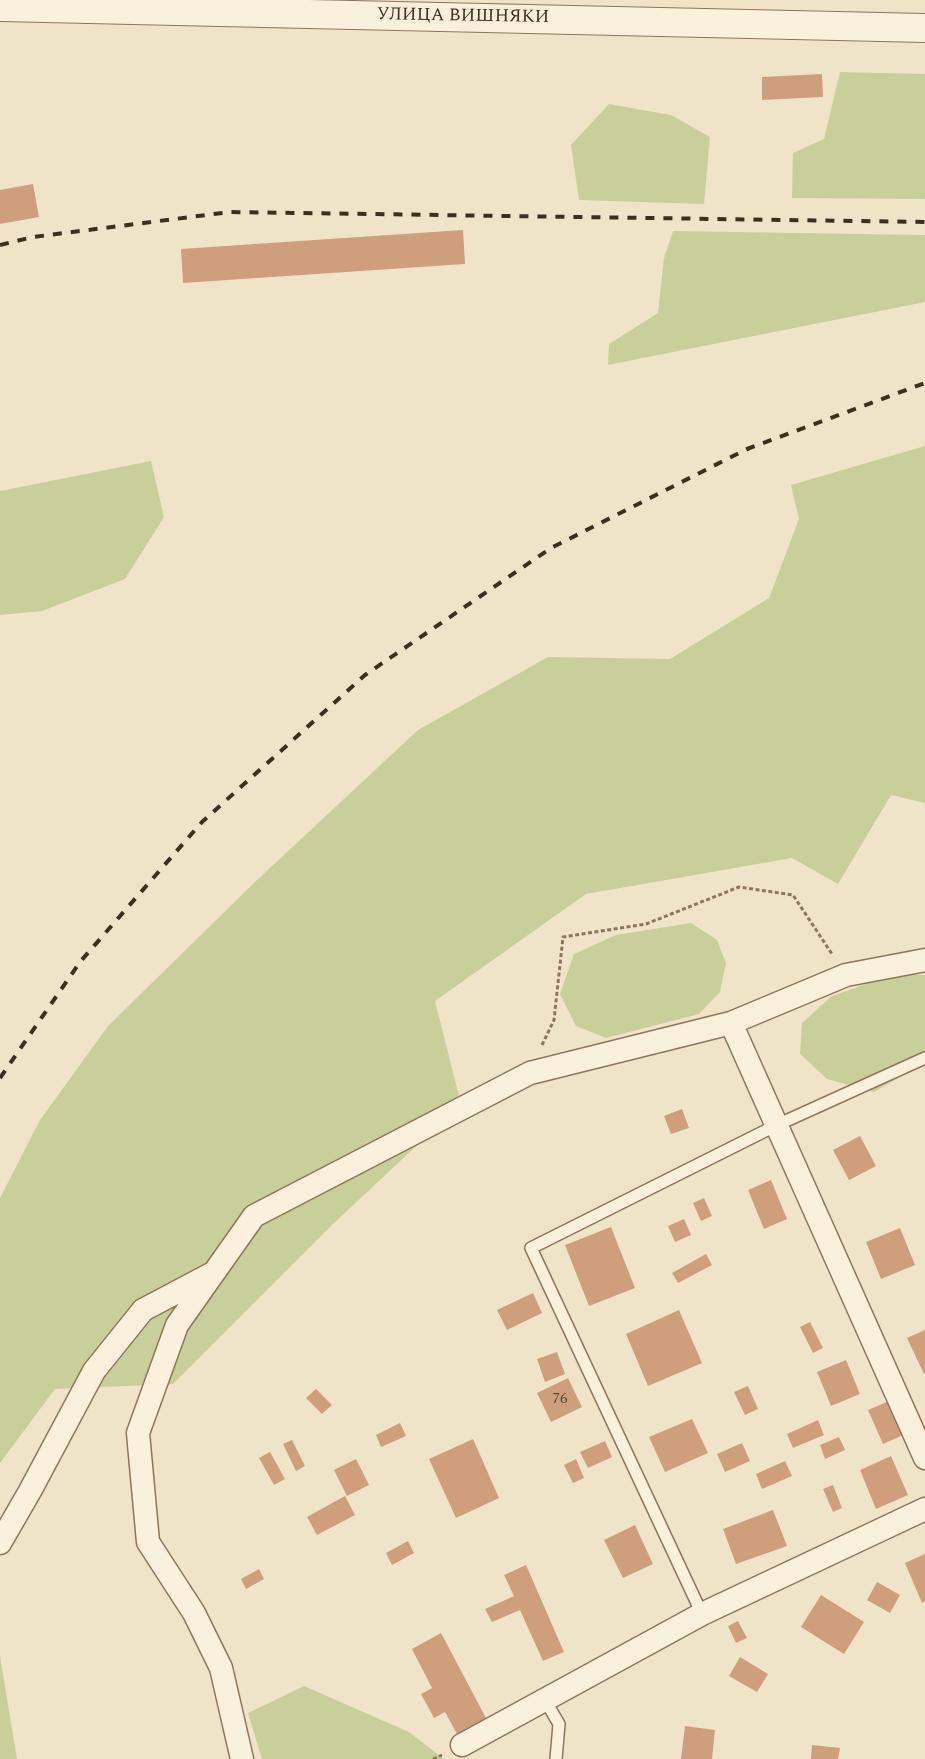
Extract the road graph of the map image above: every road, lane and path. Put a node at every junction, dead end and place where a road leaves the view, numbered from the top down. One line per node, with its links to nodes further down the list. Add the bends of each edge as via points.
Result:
1 (0, 7): 2 (street, УЛИЦА ВИШНЯКИ)
2 (925, 28)
3 (925, 960): 4 (street)
4 (846, 976): 5 (street); 7 (path, via 793,895 739,887 646,924 562,936 554,1020)
5 (731, 1023): 7 (street); 8 (street)
6 (925, 1058): 8 (lane)
7 (530, 1073): 9 (street, via 254,1216)
8 (777, 1126): 10 (street); 13 (lane, via 531,1248)
9 (214, 1272): 12 (street, via 143,1310 94,1370); 16 (street, via 176,1325 138,1433 148,1542 194,1614 222,1668)
10 (925, 1458)
11 (925, 1509): 13 (street)
12 (0, 1543)
13 (702, 1614): 14 (street)
14 (545, 1700): 15 (street); 17 (lane, via 559,1724)
15 (462, 1745)
16 (242, 1759)
17 (556, 1759)

